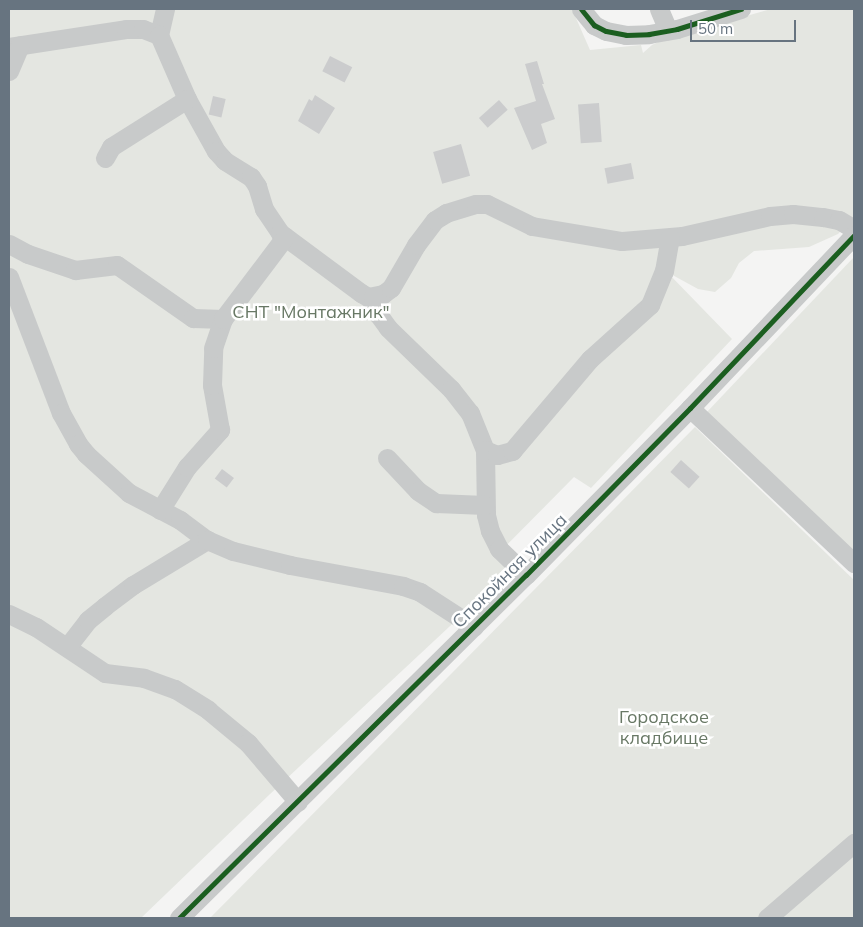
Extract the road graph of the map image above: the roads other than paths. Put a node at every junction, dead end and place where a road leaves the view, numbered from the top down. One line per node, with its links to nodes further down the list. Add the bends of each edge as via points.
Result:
1 (166, 9): 6 (street)
2 (581, 9): 5 (street, via 594,25 606,31 626,35)
3 (659, 9): 5 (street)
4 (741, 9): 5 (street)
5 (668, 30)
6 (159, 35): 7 (street, via 143,29 126,29); 9 (street)
7 (14, 46): 8 (street)
8 (9, 71)
9 (187, 99): 10 (street, via 111,147); 13 (street, via 224,162 251,177 270,220)
10 (105, 158)
11 (854, 229): 14 (street, via 839,220 793,214)
12 (854, 235): 19 (street, Спокойная улица)
13 (285, 236): 17 (street, via 361,293); 18 (street)
14 (670, 238): 17 (street, via 622,241 600,238 532,226 487,204 462,206 435,220 416,245 392,288); 20 (street, via 664,271 650,305 590,359 512,451 498,456)
15 (9, 244): 18 (street, via 75,270 117,265 192,318)
16 (9, 276): 23 (street, via 61,414 78,444 120,486)
17 (373, 297): 20 (street, via 378,314 388,328 462,400 481,435)
18 (223, 319): 23 (street, via 213,348 212,385 220,430 187,467)
19 (690, 408): 25 (street); 26 (street, Спокойная улица)
20 (485, 450): 22 (street)
21 (387, 458): 22 (street, via 418,491 436,503)
22 (485, 505): 26 (street, via 495,542)
23 (160, 510): 24 (street)
24 (207, 540): 28 (street, via 233,551 403,586 420,592); 29 (street, via 133,584 88,620)
25 (854, 563)
26 (526, 575): 28 (street, Спокойная улица)
27 (9, 614): 29 (street)
28 (474, 627): 30 (street, Спокойная улица)
29 (67, 647): 30 (street, via 105,673 144,678 175,690 208,710 248,744)
30 (298, 802): 32 (street, Спокойная улица)
31 (854, 842): 33 (street)
32 (179, 918)
33 (766, 918)

